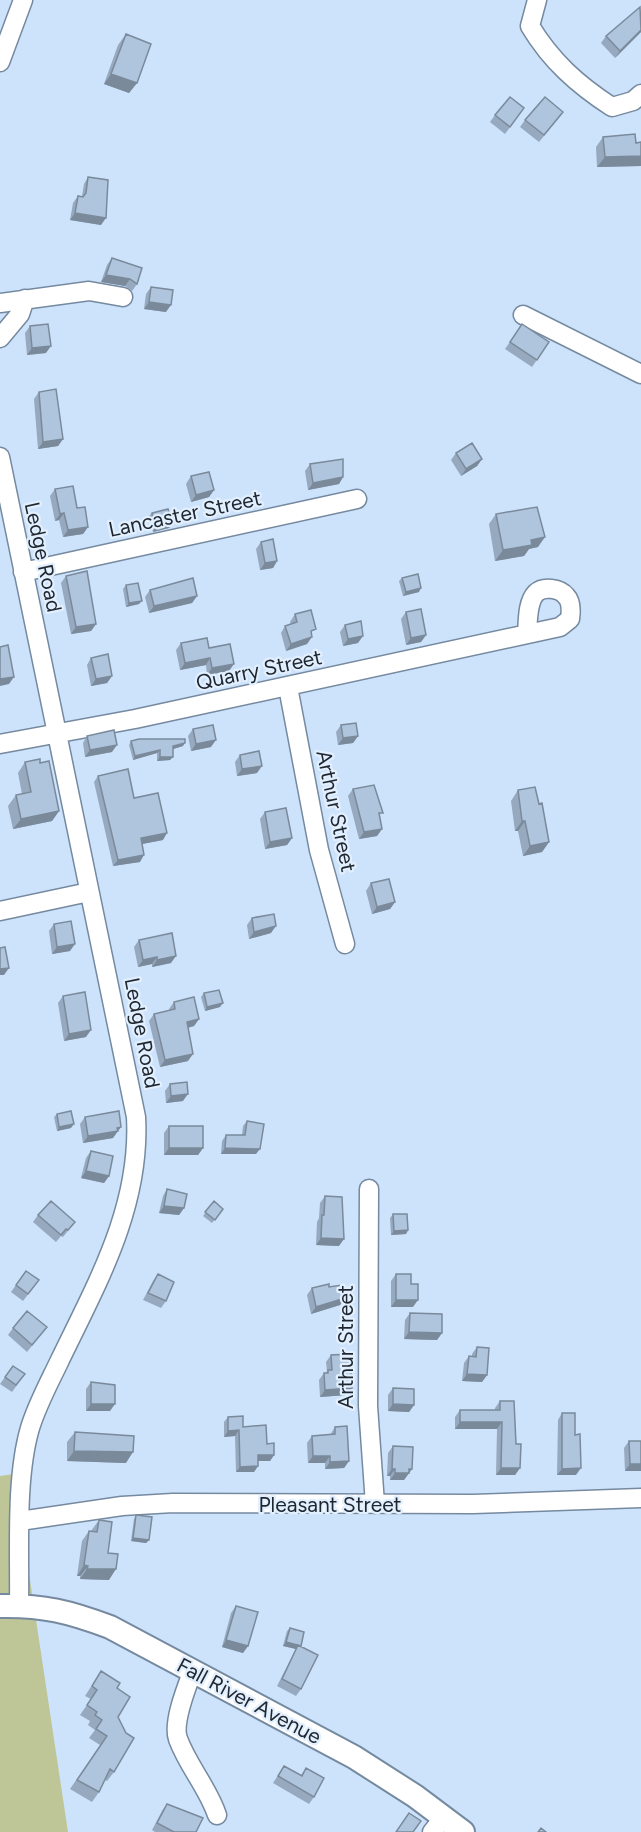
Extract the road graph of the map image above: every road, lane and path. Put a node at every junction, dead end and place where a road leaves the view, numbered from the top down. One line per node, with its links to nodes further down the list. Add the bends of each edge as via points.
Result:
1 (23, 0): 3 (street)
2 (537, 0): 4 (street, via 530,26 544,49 580,86 612,107 633,101)
3 (0, 62)
4 (641, 94)
5 (123, 297): 6 (street, via 89,291)
6 (25, 299): 7 (street); 9 (street, via 20,314)
7 (0, 303)
8 (523, 315): 10 (street)
9 (0, 338)
10 (641, 375)
11 (0, 457): 13 (street, Ledge Road)
12 (357, 499): 13 (street, Lancaster Street)
13 (23, 572): 16 (street, Ledge Road)
14 (527, 634): 15 (street, Quarry Street)
15 (288, 687): 16 (street, Quarry Street); 20 (street, Arthur Street, via 320,850)
16 (56, 735): 17 (street, Quarry Street); 18 (street, Ledge Road)
17 (0, 744)
18 (89, 892): 19 (street); 24 (street, Ledge Road, via 136,1117 136,1159 118,1236 40,1400 30,1430 24,1457)
19 (0, 911)
20 (345, 944)
21 (369, 1189): 23 (street, Arthur Street, via 368,1406)
22 (641, 1498): 23 (street, Pleasant Street)
23 (375, 1504): 24 (street, Pleasant Street, via 163,1504)
24 (20, 1521): 25 (street, Ledge Road)
25 (9, 1606): 26 (main road, Fall River Avenue, via 70,1612 110,1627)
26 (193, 1670): 27 (street, via 181,1704 177,1737); 28 (main road, Fall River Avenue, via 354,1757)
27 (217, 1815)
28 (438, 1825): 29 (main road, Fall River Avenue)
29 (463, 1832)

